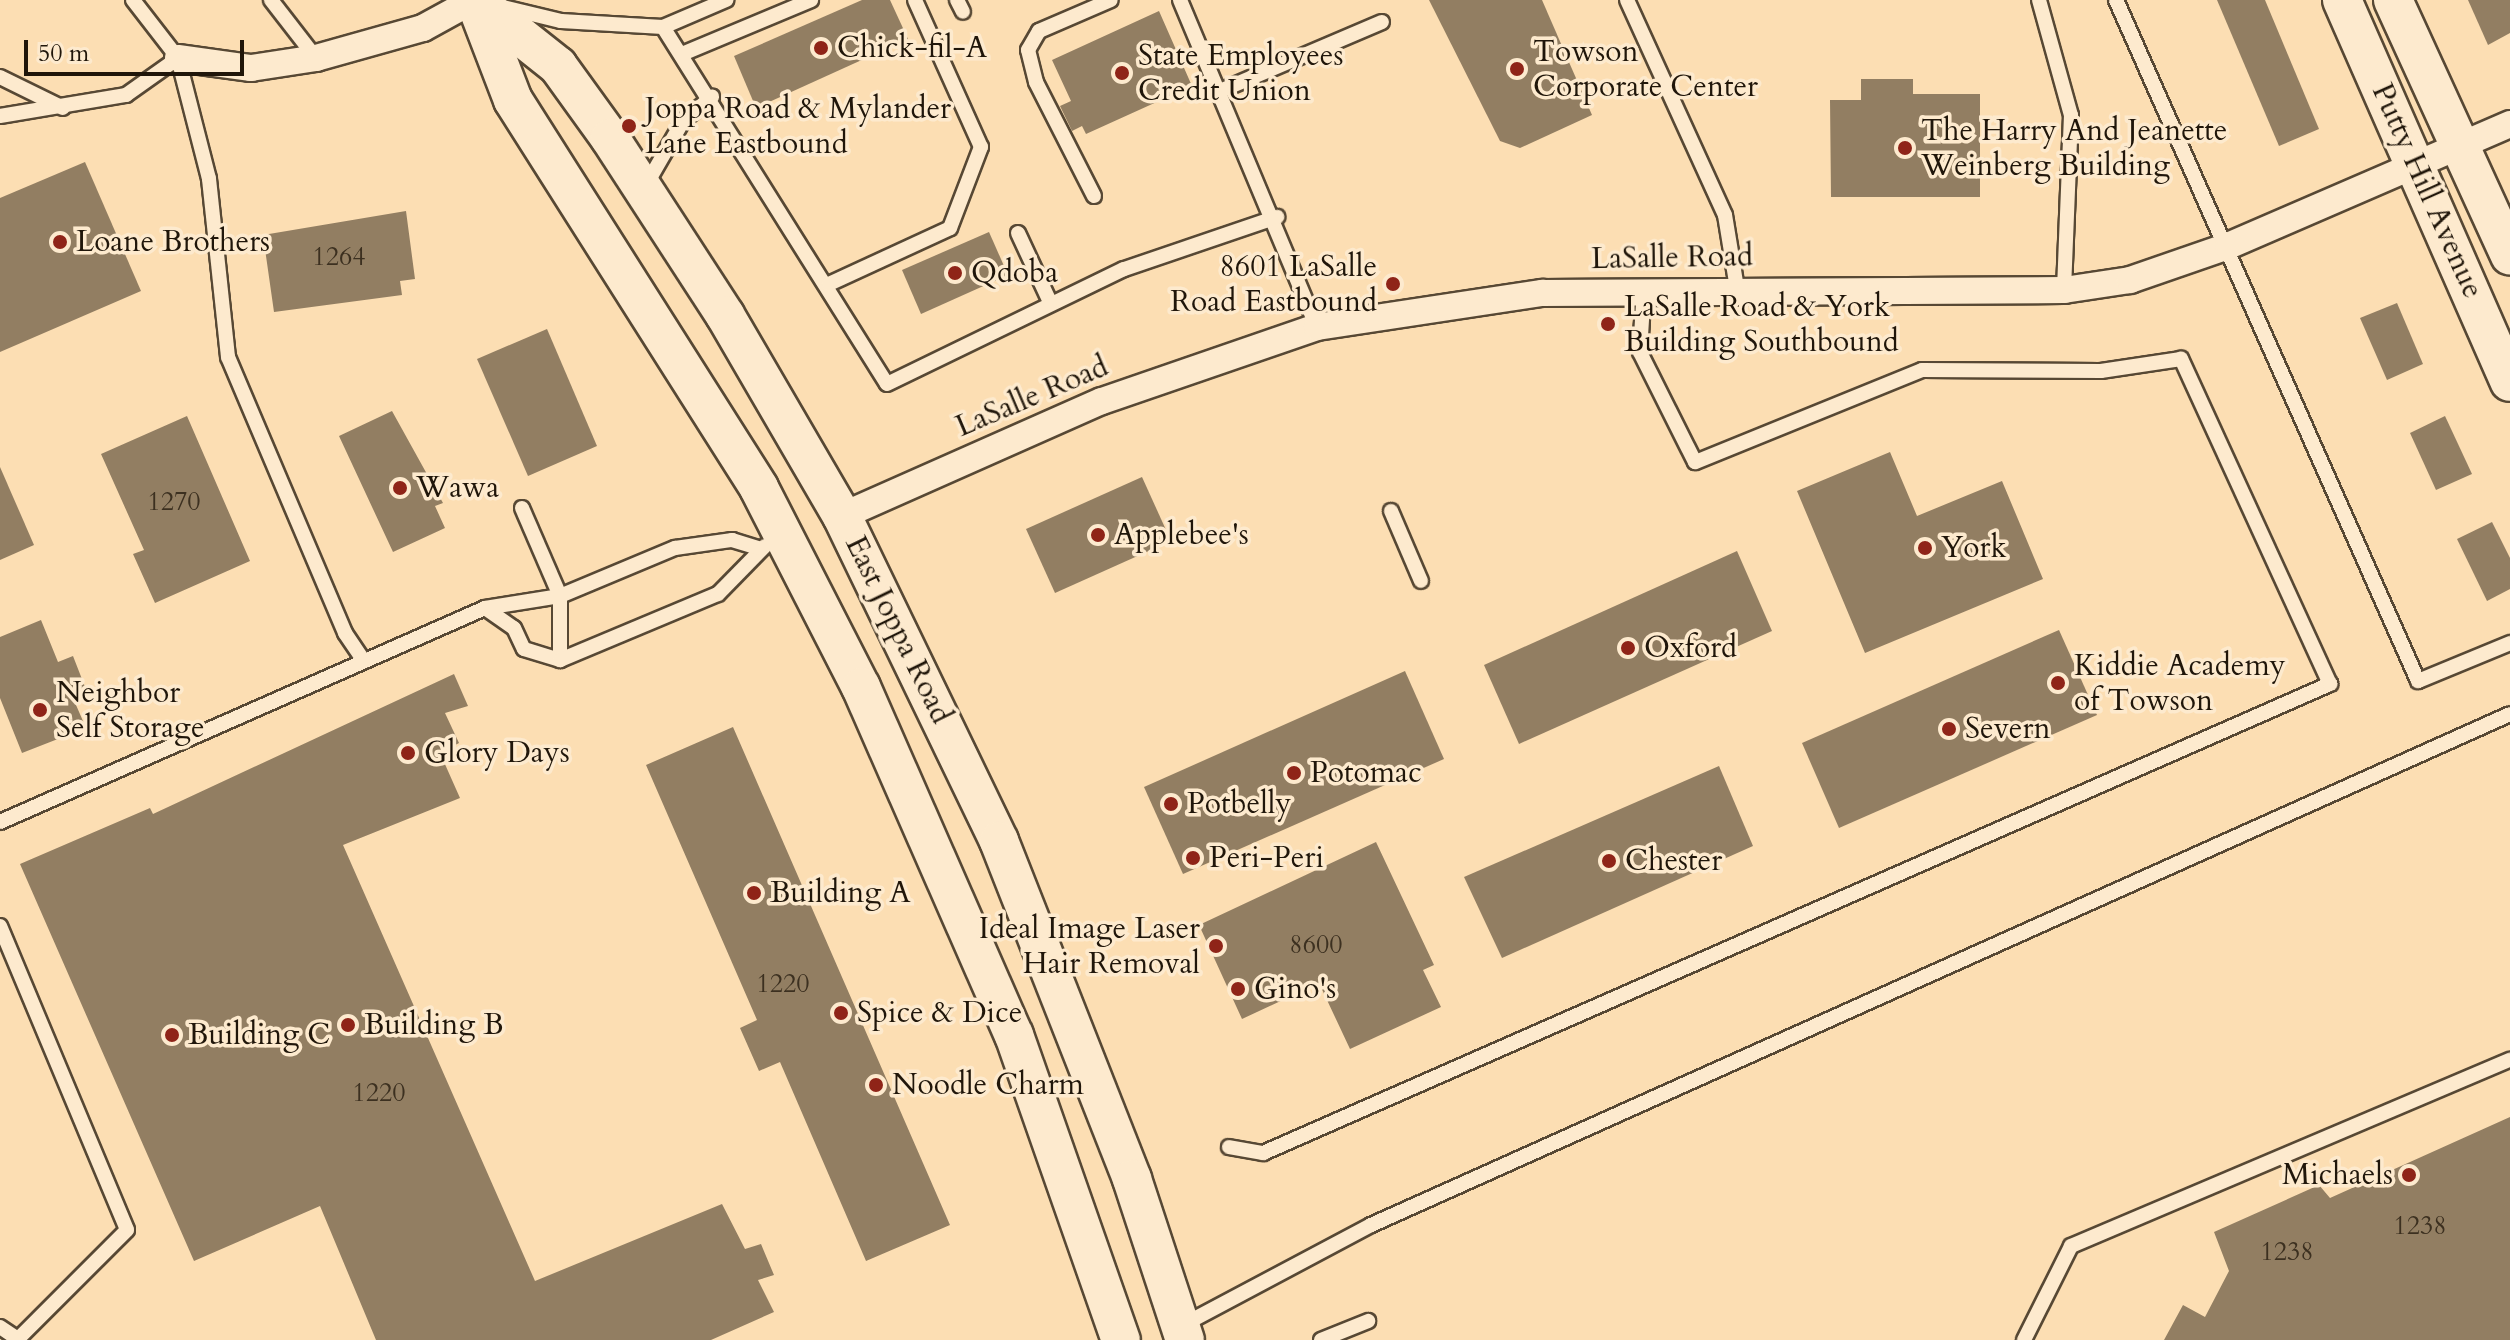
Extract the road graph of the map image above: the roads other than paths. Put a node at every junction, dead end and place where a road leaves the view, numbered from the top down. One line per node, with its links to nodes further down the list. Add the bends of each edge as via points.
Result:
1 (133, 0): 17 (lane)
2 (271, 0): 18 (lane)
3 (475, 0): 15 (lane, via 561,21); 18 (street, via 423,28); 27 (main road, East Joppa Road, via 558,66); 43 (main road, East Joppa Road, via 513,100 657,319)
4 (726, 0): 15 (lane)
5 (811, 0): 16 (lane)
6 (915, 0): 33 (lane, via 981,147 950,228)
7 (1111, 0): 28 (lane, via 1039,31 1028,50 1036,82)
8 (1180, 0): 20 (lane)
9 (1627, 0): 35 (lane, via 1725,215)
10 (2039, 0): 36 (lane, via 2071,115)
11 (2116, 0): 31 (lane)
12 (2342, 0): 26 (main road, Putty Hill Avenue)
13 (2393, 0): 25 (main road, Putty Hill Avenue)
14 (1382, 22): 20 (lane)
15 (663, 27): 16 (lane)
16 (682, 54): 21 (lane)
17 (178, 58): 18 (street, via 251,68); 22 (lane, via 126,95); 49 (lane, via 209,179 228,357 345,633)
18 (316, 58)
19 (0, 77): 22 (lane)
20 (1220, 91): 29 (lane)
21 (712, 97): 27 (lane, via 683,121); 33 (lane)
22 (63, 108): 23 (lane)
23 (0, 116)
24 (2510, 124): 25 (street, LaSalle Road)
25 (2460, 142): 26 (street, LaSalle Road); 32 (main road, Putty Hill Avenue)
26 (2417, 163): 31 (street, LaSalle Road); 39 (main road, Putty Hill Avenue)
27 (644, 189): 42 (main road, East Joppa Road)
28 (1094, 196)
29 (1277, 217): 37 (lane); 38 (lane)
30 (1018, 233): 37 (lane)
31 (2228, 246): 36 (street, LaSalle Road, via 2130,280); 47 (lane, via 2418,681)
32 (2510, 255)
33 (829, 284): 37 (lane, via 887,384)
34 (1644, 288): 35 (street, LaSalle Road); 38 (street, LaSalle Road, via 1472,302); 54 (lane, via 1640,352 1695,462 1922,370 2101,371 2181,359 2330,684 1263,1153)
35 (1737, 288): 36 (street, LaSalle Road)
36 (2064, 290)
37 (1050, 302)
38 (1317, 327): 42 (street, LaSalle Road, via 1102,401)
39 (2510, 382)
40 (522, 508): 45 (lane)
41 (1391, 511): 44 (lane)
42 (842, 516): 43 (main road); 55 (main road, East Joppa Road, via 999,841)
43 (772, 543): 45 (lane, via 732,540 675,548); 48 (lane, via 718,594); 56 (main road, East Joppa Road, via 932,836)
44 (1421, 581)
45 (560, 596): 46 (lane); 48 (lane)
46 (485, 608): 48 (lane, via 514,628 524,649); 49 (lane)
47 (2510, 643)
48 (560, 660)
49 (364, 661): 51 (lane)
50 (2510, 714): 59 (lane, via 1371,1225)
51 (0, 822)
52 (0, 926): 60 (lane, via 127,1230)
53 (2510, 1060): 63 (lane, via 2071,1246)
54 (1229, 1147)
55 (1132, 1179): 56 (main road); 59 (main road, East Joppa Road)
56 (1075, 1198): 61 (main road, East Joppa Road)
57 (1368, 1321): 62 (lane)
58 (0, 1327): 60 (lane)
59 (1183, 1333)
60 (18, 1340)
61 (1121, 1340)
62 (1321, 1340)
63 (2024, 1340)

